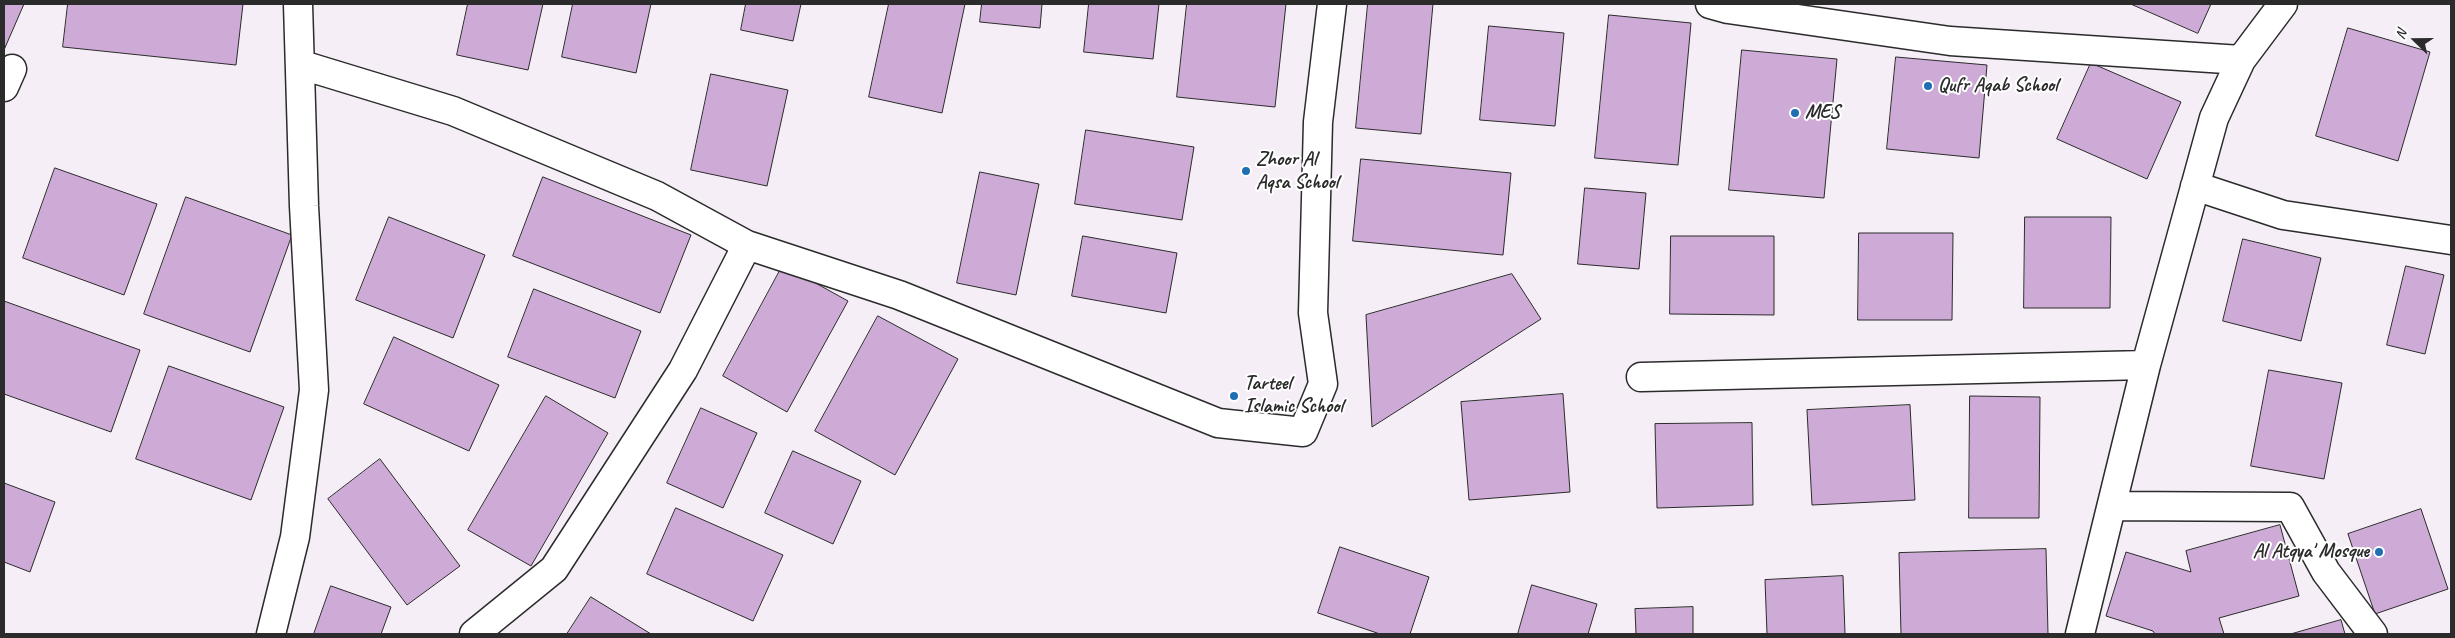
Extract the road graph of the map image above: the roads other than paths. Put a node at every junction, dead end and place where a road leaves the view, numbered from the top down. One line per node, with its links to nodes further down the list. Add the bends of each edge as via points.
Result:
1 (298, 4): 6 (street)
2 (1332, 4): 9 (street, via 1318,122 1313,313 1322,384 1303,432 1218,423 899,295)
3 (1710, 4): 5 (street, via 1950,41)
4 (2283, 4): 5 (street)
5 (2241, 60): 7 (street, via 2214,118)
6 (302, 65): 9 (street, via 453,111 657,196); 13 (street, via 304,206 314,390 295,537)
7 (2195, 186): 8 (street, via 2283,215); 10 (street)
8 (2451, 240)
9 (747, 245): 14 (street, via 682,370 554,569)
10 (2146, 365): 11 (street); 12 (street)
11 (1641, 377)
12 (2113, 506): 15 (street); 16 (street, via 2290,507 2326,572)
13 (271, 634)
14 (474, 634)
15 (2080, 634)
16 (2373, 634)

